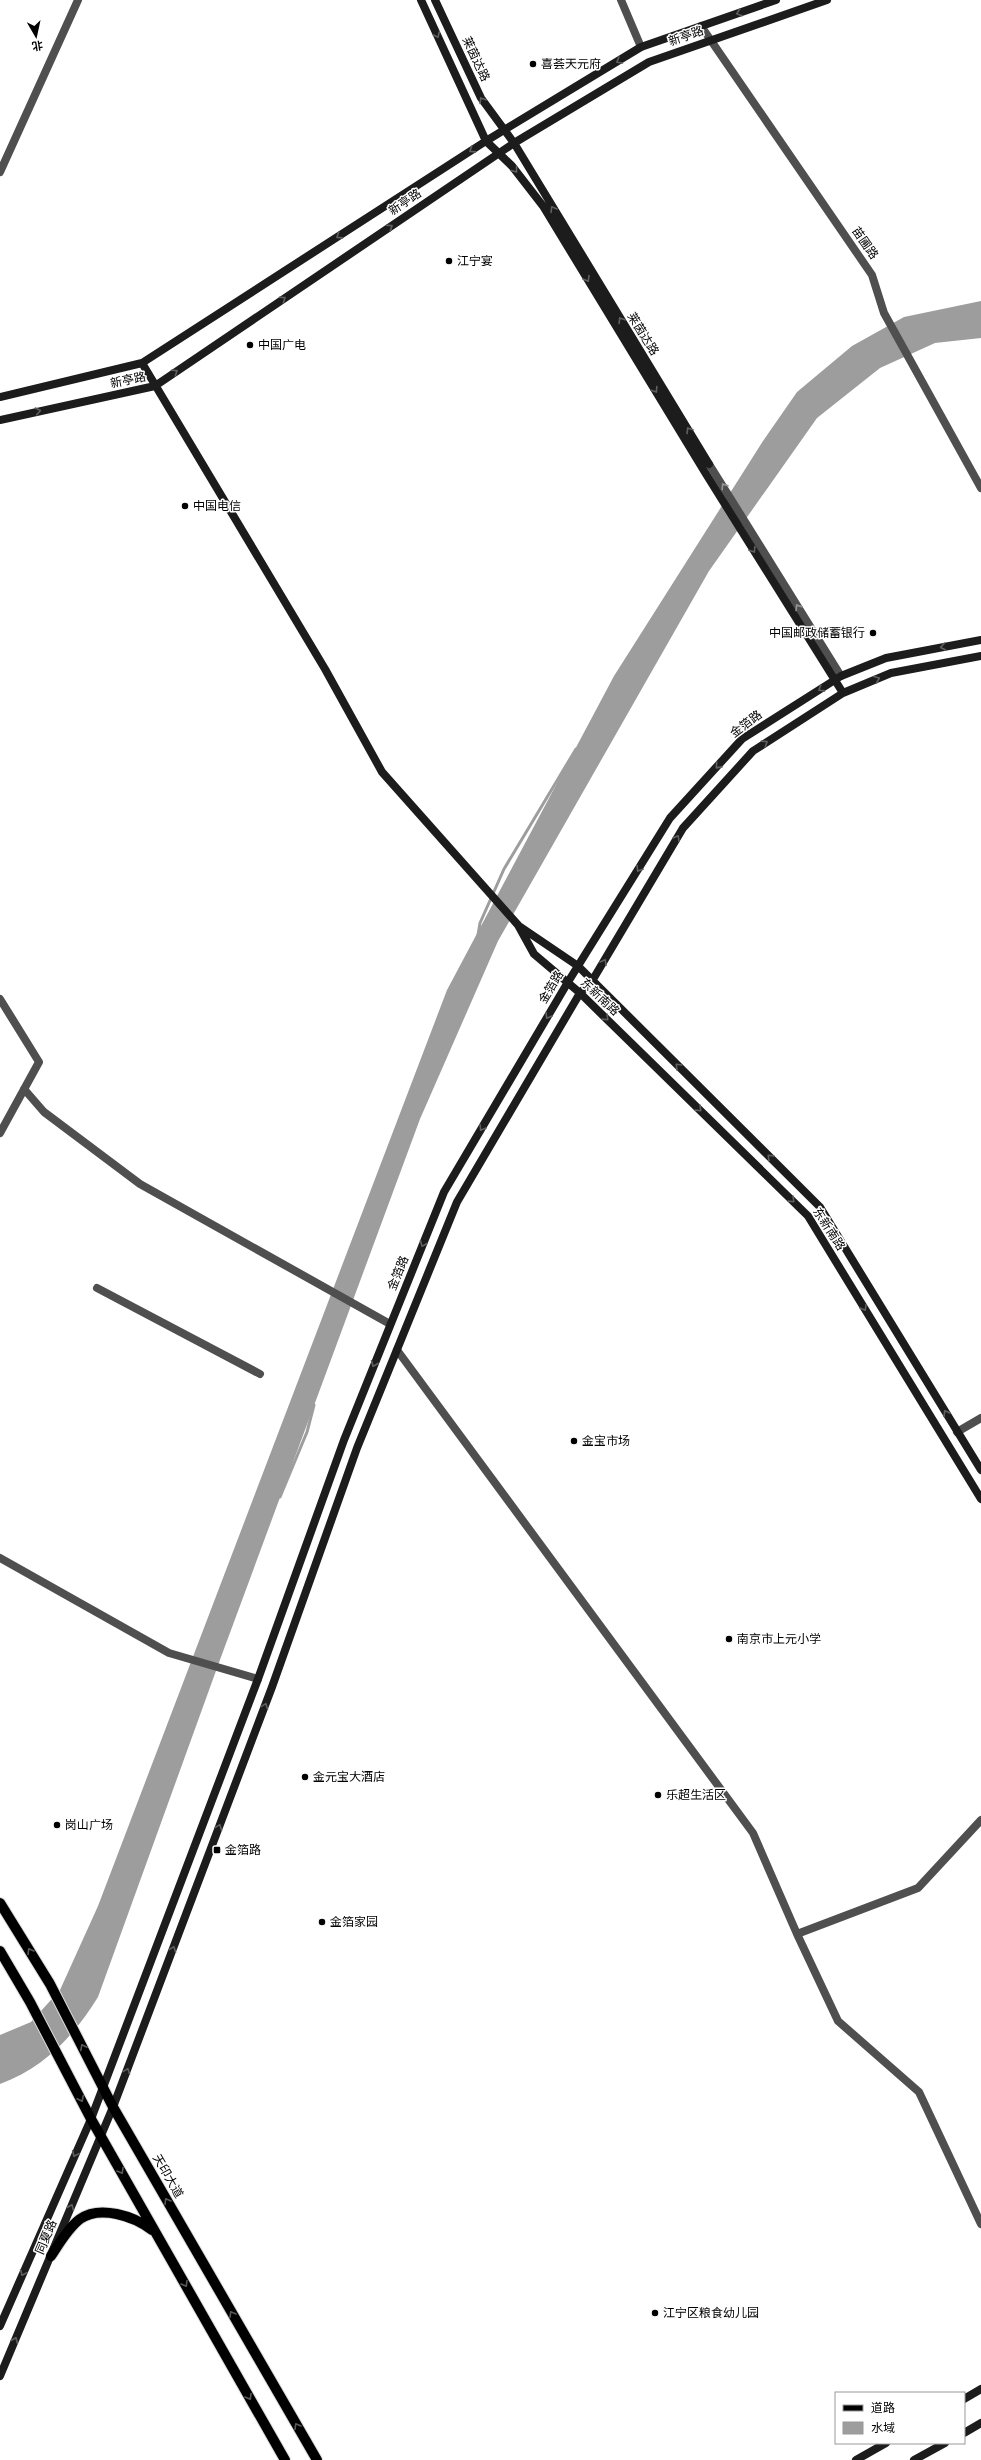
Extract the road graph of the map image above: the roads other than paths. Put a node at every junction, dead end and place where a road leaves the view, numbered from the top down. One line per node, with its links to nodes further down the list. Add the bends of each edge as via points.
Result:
1 (78, 0): 14 (street)
2 (421, 0): 11 (main road, one-way to 11)
3 (434, 0): 10 (main road, 莱茵达路, one-way to 3, via 481,98)
4 (621, 0): 9 (street)
5 (776, 0): 7 (main road, 新亭路, one-way to 7)
6 (827, 0): 8 (main road, 新亭路)
7 (700, 26): 8 (street, 苗圃路); 9 (main road, 新亭路)
8 (710, 41): 12 (main road, 新亭路, via 649,62); 20 (street, 苗圃路, via 872,275 884,313)
9 (642, 47): 10 (main road, 新亭路, one-way to 10)
10 (503, 131): 11 (main road, 新亭路); 12 (main road, 莱茵达路)
11 (486, 141): 13 (main road); 15 (main road, 新亭路, one-way to 15)
12 (514, 143): 13 (main road, 新亭路); 19 (main road, 莱茵达路, one-way to 12)
13 (499, 153): 16 (main road, 新亭路, one-way to 13); 23 (main road, one-way to 23, via 543,206 706,474)
14 (0, 172)
15 (142, 363): 16 (main road); 17 (main road, 新亭路)
16 (156, 386): 18 (main road, 新亭路, one-way to 16); 25 (main road, via 325,669 382,772)
17 (0, 397)
18 (0, 420)
19 (709, 464): 23 (street, 莱茵达路, one-way to 19)
20 (981, 488)
21 (981, 640): 23 (main road, 金箔路, one-way to 23, via 886,658)
22 (981, 656): 24 (main road, one-way to 22, via 891,673)
23 (838, 678): 24 (main road); 26 (main road, 金箔路, one-way to 26, via 742,739 676,812)
24 (843, 693): 27 (main road, one-way to 24, via 683,828 753,751)
25 (518, 925): 26 (main road, 东新南路); 28 (main road, 东新南路, via 534,954)
26 (578, 966): 27 (main road, 东新南路); 28 (main road, 金箔路)
27 (592, 981): 29 (main road); 38 (main road, 东新南路, one-way to 27, via 820,1206)
28 (568, 982): 29 (main road, 东新南路); 34 (main road, 金箔路, one-way to 34, via 444,1192)
29 (580, 993): 35 (main road, via 457,1202); 40 (main road, 东新南路, one-way to 40, via 808,1216)
30 (0, 999): 31 (street, via 39,1062)
31 (24, 1090): 32 (street); 34 (street, via 44,1112 140,1184)
32 (0, 1132)
33 (97, 1288): 36 (street)
34 (390, 1324): 42 (main road, 金箔路, one-way to 42, via 344,1440)
35 (397, 1350): 45 (street, via 753,1833); 48 (main road, one-way to 35, via 272,1687 357,1448)
36 (260, 1374)
37 (981, 1418): 38 (street)
38 (957, 1432): 39 (main road, 东新南路)
39 (981, 1470)
40 (981, 1499)
41 (0, 1558): 42 (street, via 169,1653)
42 (258, 1678): 47 (main road, 金箔路)
43 (981, 1820): 45 (street, via 918,1888)
44 (0, 1903): 47 (main road, 天印大道, one-way to 44, via 50,1984)
45 (797, 1934): 51 (street, via 838,2021 919,2092)
46 (0, 1951): 49 (main road, one-way to 49, via 30,2002)
47 (103, 2087): 48 (main road, 天印大道); 49 (main road, 金箔路)
48 (113, 2107): 50 (main road, 同夏路); 63 (main road, 天印大道, one-way to 48)
49 (91, 2119): 50 (main road); 54 (main road, 同夏路, one-way to 54)
50 (101, 2137): 52 (main road, one-way to 52); 53 (main road, 同夏路, one-way to 50)
51 (981, 2224)
52 (156, 2233): 53 (main road, via 130,2218 100,2213 88,2215 68,2231); 62 (main road, one-way to 62)
53 (51, 2256): 55 (main road, 同夏路, one-way to 53)
54 (0, 2326)
55 (0, 2376)
56 (981, 2389): 57 (main road)
57 (965, 2398)
58 (981, 2423): 59 (main road)
59 (965, 2432)
60 (884, 2444): 64 (main road)
61 (943, 2444): 65 (main road)
62 (285, 2460)
63 (316, 2460)
64 (856, 2460)
65 (914, 2460)

